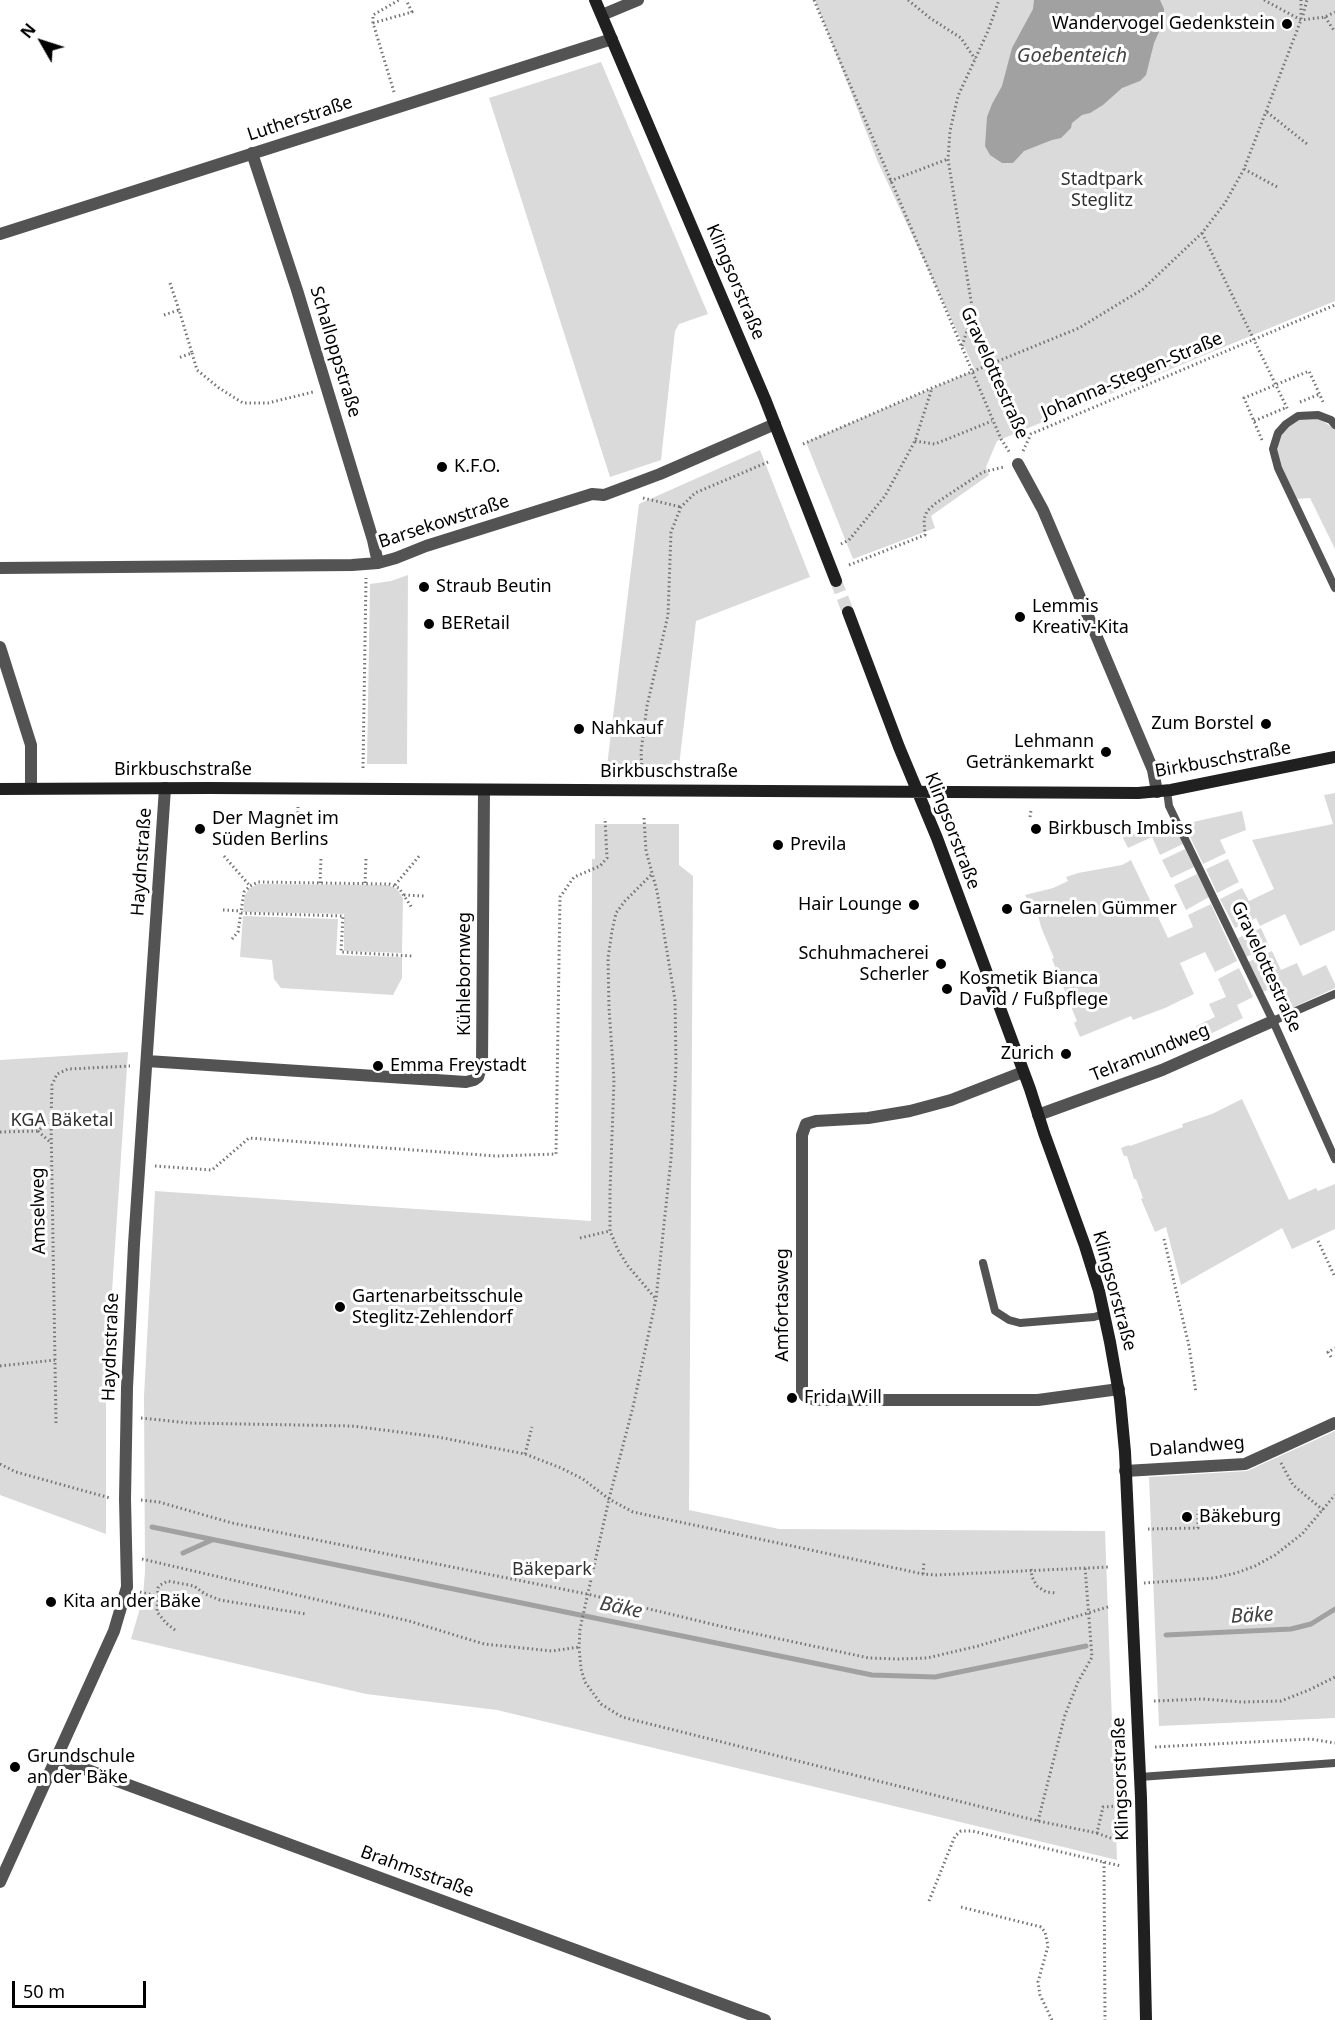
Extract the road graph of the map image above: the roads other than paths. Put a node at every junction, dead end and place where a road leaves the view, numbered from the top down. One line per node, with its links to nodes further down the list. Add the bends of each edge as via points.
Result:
1 (595, 0): 3 (street, Klingsorstraße)
2 (638, 0): 3 (street)
3 (602, 15): 4 (street, Klingsorstraße)
4 (612, 39): 5 (street, Lutherstraße); 7 (street, Klingsorstraße)
5 (252, 153): 6 (street, Lutherstraße); 10 (street, Schalloppstraße)
6 (0, 234)
7 (775, 424): 10 (street, Barsekowstraße, via 604,495 592,494); 12 (street, Klingsorstraße)
8 (1335, 424): 13 (lane, via 1318,415 1298,416 1278,433 1273,449 1278,468)
9 (1018, 464): 22 (street, Gravelottestraße, via 1043,510)
10 (378, 563): 11 (street, Barsekowstraße)
11 (0, 568)
12 (836, 581)
13 (1335, 588)
14 (848, 612): 21 (street, Klingsorstraße)
15 (0, 647): 17 (street, via 31,745)
16 (1335, 757): 22 (street, Birkbuschstraße)
17 (31, 788): 18 (street, Birkbuschstraße); 19 (street, Birkbuschstraße)
18 (165, 788): 20 (street, Birkbuschstraße); 25 (street, Haydnstraße)
19 (0, 789)
20 (484, 790): 21 (street, Birkbuschstraße); 25 (street, Kühlebornweg, via 482,1065 478,1077 466,1082)
21 (918, 791): 22 (street, Birkbuschstraße); 26 (street, Klingsorstraße)
22 (1162, 791): 24 (lane, Gravelottestraße)
23 (1335, 994): 24 (lane)
24 (1273, 1021): 27 (street, Telramundweg, via 1162,1070); 28 (lane, Gravelottestraße)
25 (147, 1061): 34 (street, Haydnstraße, via 127,1388 127,1587 114,1631)
26 (1023, 1072): 27 (street, Klingsorstraße); 31 (street, Amfortasweg, via 910,1111 806,1124 802,1135 802,1392 815,1400 1038,1400)
27 (1038, 1115): 30 (street, Klingsorstraße, via 1085,1246)
28 (1335, 1159)
29 (983, 1263): 30 (lane, via 995,1311 1009,1320 1020,1323)
30 (1104, 1314): 31 (street, Klingsorstraße)
31 (1119, 1389): 33 (street, Klingsorstraße)
32 (1335, 1423): 33 (street, Dalandweg, via 1237,1465)
33 (1125, 1471): 36 (street, Klingsorstraße)
34 (56, 1758): 37 (street, Haydnstraße); 38 (street, Brahmsstraße)
35 (1335, 1763): 36 (lane)
36 (1140, 1777): 39 (street, Klingsorstraße)
37 (0, 1882)
38 (765, 2020)
39 (1146, 2020)

